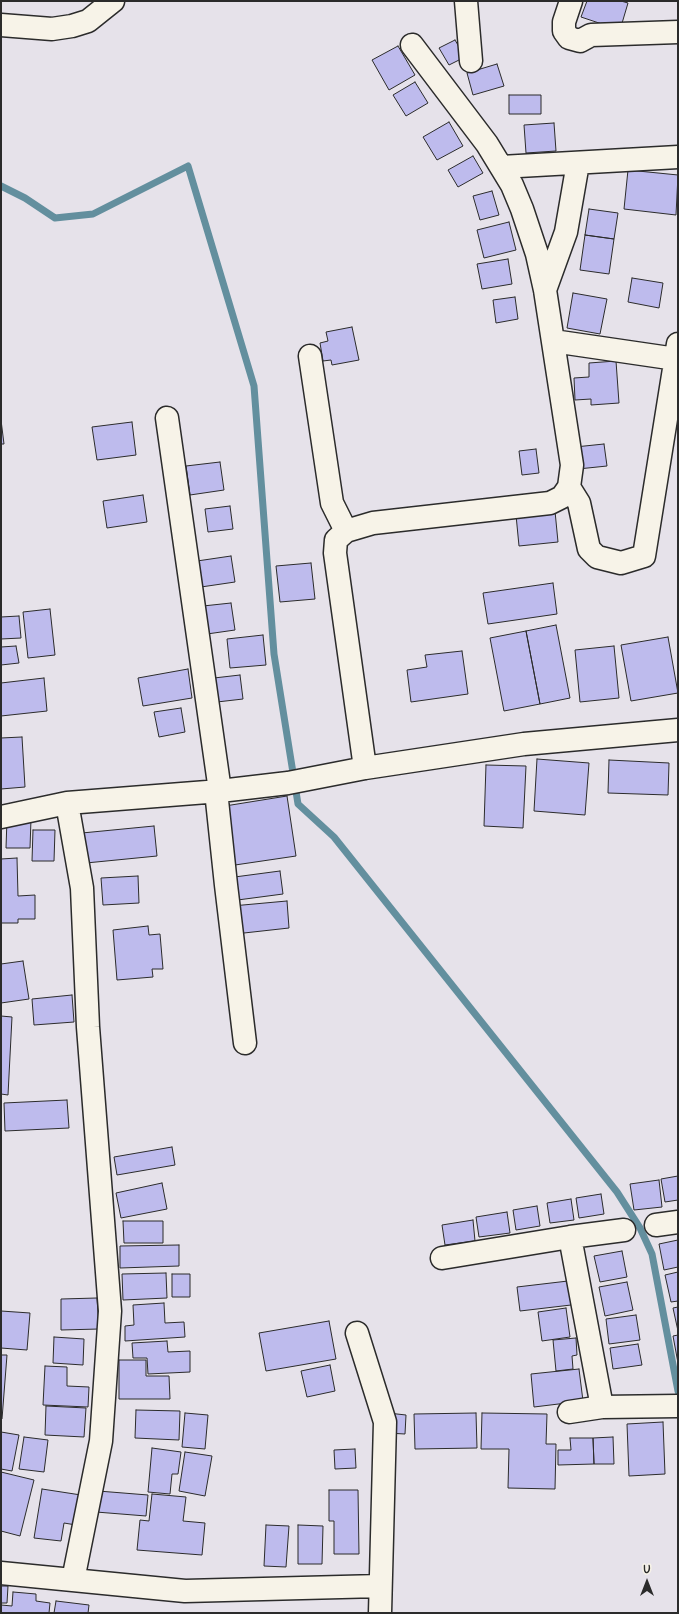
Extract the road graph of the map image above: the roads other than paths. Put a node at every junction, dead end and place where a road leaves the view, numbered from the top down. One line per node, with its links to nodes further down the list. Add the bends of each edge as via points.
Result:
1 (113, 1): 4 (street, via 88,21 72,26 52,29)
2 (466, 1): 7 (street)
3 (571, 1): 5 (street, via 564,22 564,31 569,38 580,41 591,35)
4 (1, 25)
5 (678, 32)
6 (412, 45): 10 (street)
7 (471, 61)
8 (678, 157): 9 (street)
9 (578, 163): 10 (street); 11 (street, via 566,232)
10 (502, 167): 11 (street, via 522,209 537,254)
11 (545, 290): 12 (street)
12 (553, 341): 13 (street); 16 (street, via 572,465)
13 (677, 352): 16 (street, via 644,556 621,563 597,557 588,549 579,503)
14 (310, 356): 17 (street, via 332,503)
15 (167, 418): 20 (street)
16 (569, 487): 17 (street, via 562,497 550,503 373,523)
17 (346, 531): 19 (street, via 336,540 335,553)
18 (678, 730): 19 (street, via 524,744)
19 (365, 768): 20 (street, via 296,781)
20 (218, 791): 21 (street); 23 (street, via 226,885)
21 (66, 803): 22 (street); 34 (street, via 82,888 88,1027 110,1311 101,1441)
22 (1, 817)
23 (245, 1043)
24 (678, 1222): 25 (street)
25 (656, 1225)
26 (624, 1230): 27 (street)
27 (570, 1237): 28 (street); 30 (street)
28 (442, 1258)
29 (357, 1333): 35 (street, via 385,1422)
30 (602, 1407): 31 (street); 32 (street)
31 (675, 1407)
32 (569, 1412)
33 (1, 1573): 34 (street)
34 (73, 1580): 35 (street, via 185,1591)
35 (380, 1586): 36 (street)
36 (380, 1613)

